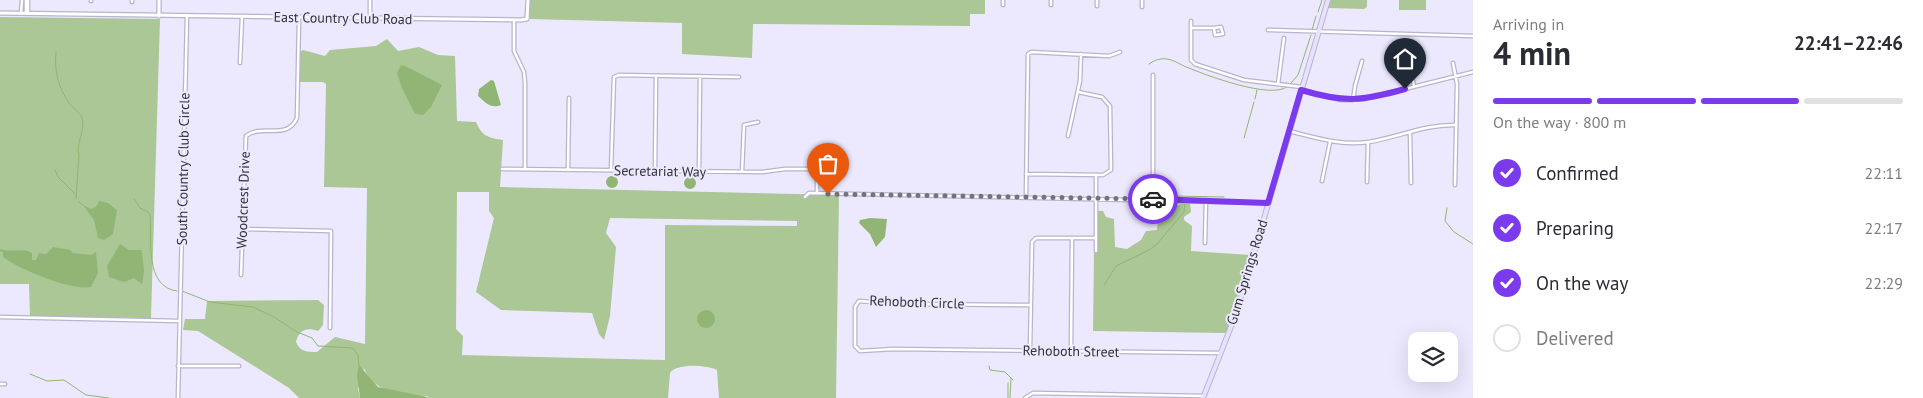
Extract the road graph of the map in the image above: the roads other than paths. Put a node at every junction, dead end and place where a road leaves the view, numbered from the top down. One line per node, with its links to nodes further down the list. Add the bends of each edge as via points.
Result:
1 (22, 0): 16 (street)
2 (27, 0): 16 (street)
3 (159, 0): 17 (street)
4 (370, 0): 21 (street)
5 (528, 0): 22 (street, East Country Club Road, via 527,19)
6 (1003, 0): 11 (street)
7 (1051, 0): 12 (street)
8 (1097, 0): 13 (street)
9 (1142, 0): 14 (street)
10 (1328, 0): 27 (main road, Gum Springs Road)
11 (1003, 5)
12 (1051, 5)
13 (1097, 6)
14 (1142, 7)
15 (0, 13): 16 (street, East Country Club Road)
16 (25, 13): 17 (street, East Country Club Road)
17 (159, 16): 18 (street, East Country Club Road)
18 (187, 16): 19 (street, East Country Club Road); 85 (street, South Country Club Circle)
19 (242, 17): 20 (street, East Country Club Road); 34 (street)
20 (299, 18): 21 (street, East Country Club Road); 77 (street, Woodcrest Drive, via 297,118 287,131 253,131 246,136)
21 (370, 18): 22 (street, East Country Club Road)
22 (514, 20): 57 (street, via 514,50 526,83)
23 (1191, 21): 24 (street)
24 (1191, 28): 25 (street); 42 (street, via 1191,60 1194,64 1233,77)
25 (1214, 28): 25 (street, via 1215,35 1223,34 1221,27)
26 (1268, 30): 27 (street)
27 (1319, 31): 28 (street); 44 (main road, Gum Springs Road)
28 (1473, 36)
29 (1284, 38): 42 (street)
30 (1120, 52): 31 (street, via 1109,56)
31 (1081, 54): 45 (street); 64 (street, via 1028,54)
32 (1362, 61): 47 (street)
33 (1410, 62): 43 (street)
34 (240, 63)
35 (1453, 63): 40 (street)
36 (1473, 72): 40 (street)
37 (1153, 75): 74 (street)
38 (656, 76): 39 (street); 60 (street, via 614,77); 61 (street)
39 (700, 76): 41 (street); 62 (street)
40 (1456, 76): 43 (street); 49 (street)
41 (739, 77)
42 (1278, 84): 44 (street)
43 (1414, 87): 47 (street)
44 (1302, 89): 47 (street, via 1327,98); 50 (main road, Gum Springs Road)
45 (1078, 92): 52 (street); 65 (street, via 1105,99 1110,106 1111,170)
46 (569, 98): 59 (street)
47 (1353, 100)
48 (758, 122): 63 (street, via 744,124)
49 (1456, 126): 51 (street, via 1440,125); 69 (street)
50 (1289, 132): 53 (street); 76 (main road, Gum Springs Road)
51 (1410, 132): 54 (street); 68 (street)
52 (1068, 136)
53 (1330, 142): 54 (street); 66 (street)
54 (1368, 142): 67 (street)
55 (818, 150): 58 (street)
56 (502, 169): 57 (street, Secretariat Way)
57 (525, 169): 59 (street, Secretariat Way)
58 (817, 169): 63 (street, Secretariat Way); 70 (street)
59 (568, 170): 60 (street, Secretariat Way)
60 (611, 170): 61 (street, Secretariat Way)
61 (655, 171): 62 (street, Secretariat Way)
62 (699, 172): 63 (street, Secretariat Way)
63 (742, 172)
64 (1026, 174): 65 (street); 71 (street)
65 (1096, 175): 73 (street)
66 (1322, 181)
67 (1367, 182)
68 (1411, 183)
69 (1455, 185)
70 (817, 194): 71 (street); 72 (street, via 809,193)
71 (1026, 196): 73 (street)
72 (805, 197)
73 (1096, 198): 74 (street); 79 (street)
74 (1153, 199): 75 (street)
75 (1206, 200): 76 (street); 80 (street)
76 (1268, 203): 90 (main road, Gum Springs Road)
77 (243, 229): 82 (street, Woodcrest Drive); 86 (street, via 331,231)
78 (1072, 238): 79 (street); 83 (street, via 1036,238 1032,242); 89 (street)
79 (1096, 238): 81 (street)
80 (1205, 243)
81 (1096, 251)
82 (241, 274)
83 (1030, 305): 87 (street, Rehoboth Circle, via 857,302 854,343 857,349); 88 (street)
84 (0, 317): 85 (street)
85 (179, 321): 91 (street, South Country Club Circle)
86 (330, 328)
87 (921, 349): 88 (street, Rehoboth Street)
88 (1030, 350): 89 (street, Rehoboth Street)
89 (1071, 351): 90 (street, Rehoboth Street)
90 (1222, 353): 96 (main road, Gum Springs Road)
91 (178, 366): 92 (street); 97 (street, South Country Club Circle)
92 (239, 366)
93 (0, 384): 94 (street)
94 (5, 384)
95 (1175, 397): 96 (street); 98 (street, via 1033,393)
96 (1203, 397)
97 (178, 398)
98 (1025, 398)

